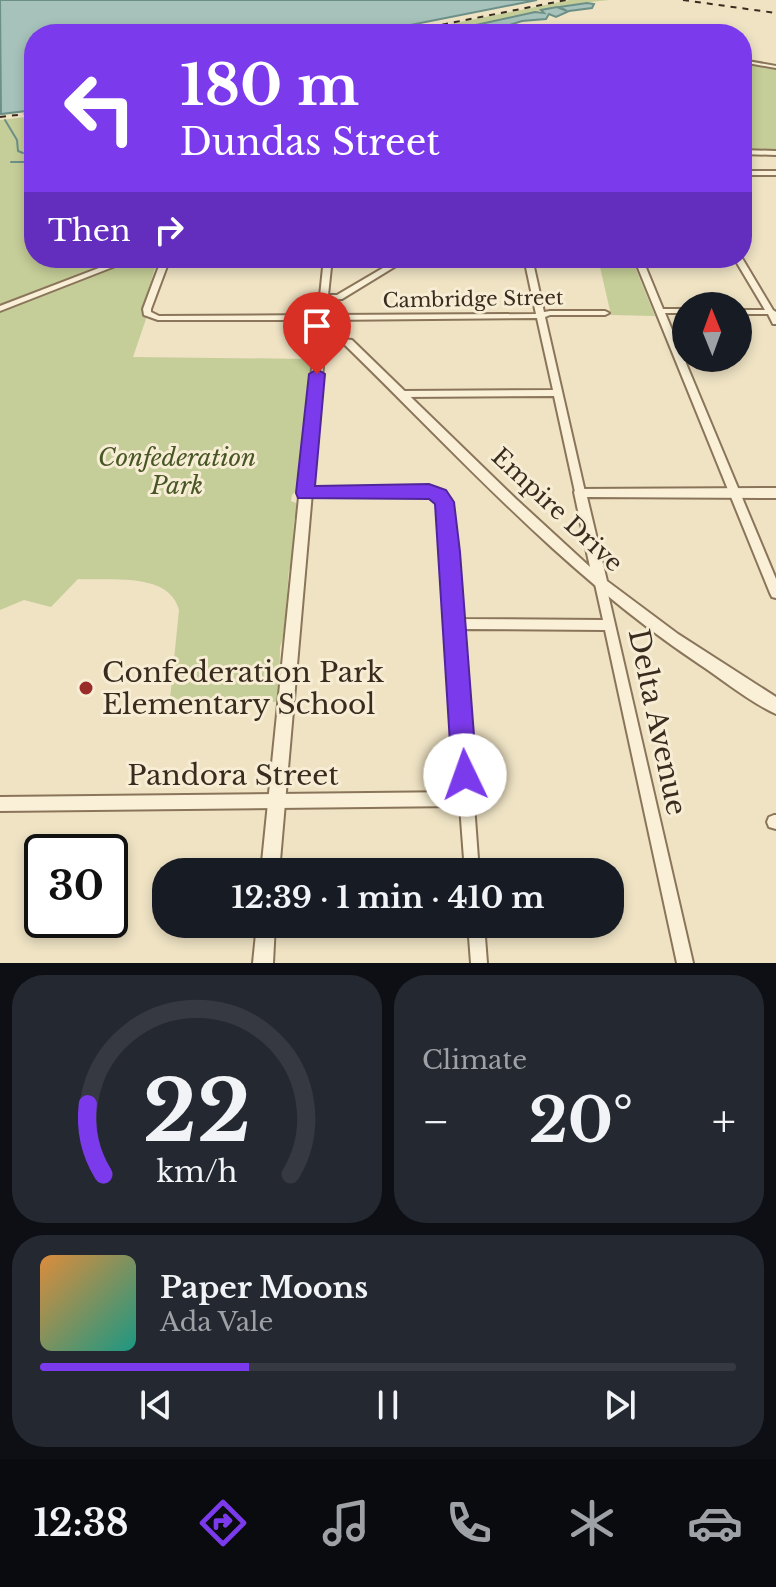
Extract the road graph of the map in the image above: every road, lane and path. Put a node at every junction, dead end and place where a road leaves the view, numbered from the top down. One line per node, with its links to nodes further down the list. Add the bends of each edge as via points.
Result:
1 (752, 63): 2 (street)
2 (776, 67)
3 (752, 152): 4 (street)
4 (776, 153)
5 (752, 173): 6 (street)
6 (776, 173)
7 (106, 268): 15 (street)
8 (162, 268): 22 (street, Cambridge Street, via 147,309 151,316)
9 (327, 268): 14 (street)
10 (388, 268): 14 (street, via 339,297)
11 (530, 268): 21 (street)
12 (642, 268): 16 (street)
13 (744, 268): 19 (street)
14 (325, 298): 22 (street)
15 (0, 309)
16 (660, 311): 17 (street); 29 (street)
17 (672, 311)
18 (752, 312): 19 (street)
19 (773, 312): 23 (street)
20 (605, 313): 21 (street, Cambridge Street)
21 (540, 316): 22 (street, Cambridge Street); 25 (street)
22 (323, 318): 24 (street)
23 (776, 322)
24 (320, 339): 26 (street, Empire Drive, via 348,342); 28 (street)
25 (557, 393): 26 (street); 27 (street)
26 (403, 394): 31 (street, Empire Drive, via 509,502)
27 (580, 492): 29 (street); 31 (street, Delta Avenue)
28 (305, 493): 33 (street, via 439,495 444,502); 37 (street)
29 (735, 493): 30 (street); 32 (street)
30 (776, 493)
31 (601, 584): 34 (street, Delta Avenue); 35 (street, Empire Drive, via 657,628)
32 (776, 593)
33 (456, 624): 34 (street); 36 (street)
34 (610, 625): 45 (street, Delta Avenue)
35 (776, 706)
36 (466, 799): 37 (street, Pandora Street); 40 (street)
37 (277, 800): 38 (street, Pandora Street); 39 (street)
38 (0, 804)
39 (271, 858)
40 (471, 858)
41 (265, 938): 43 (street)
42 (477, 938): 44 (street)
43 (263, 963)
44 (479, 963)
45 (685, 963)

